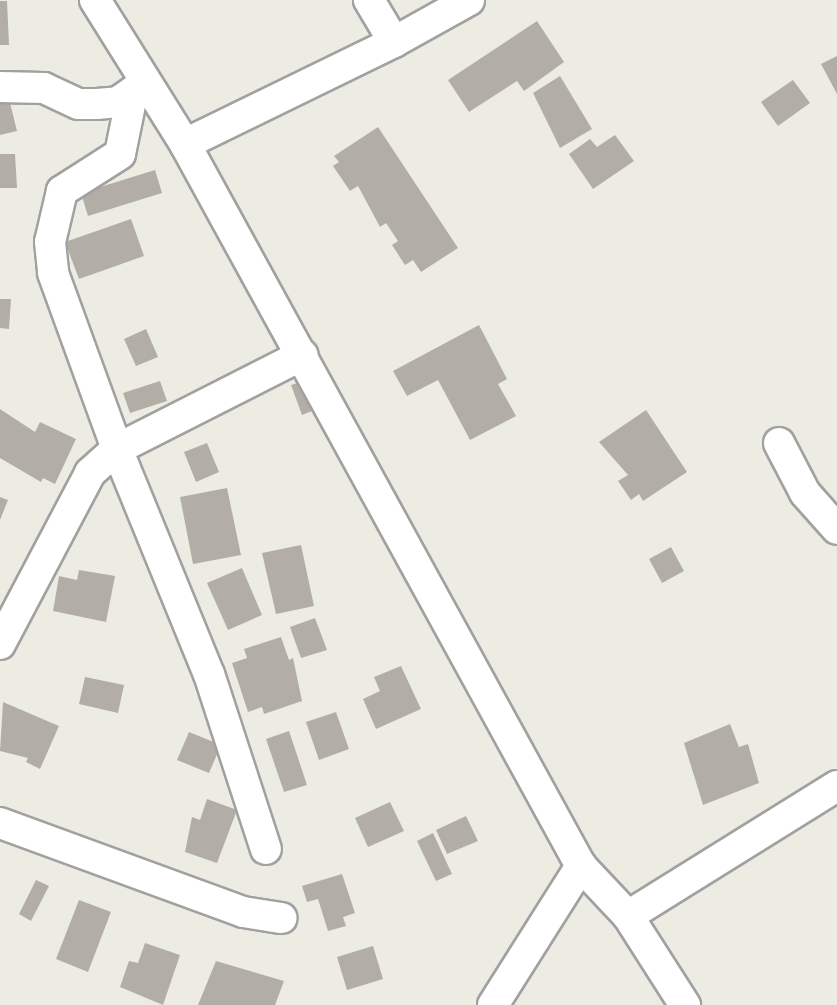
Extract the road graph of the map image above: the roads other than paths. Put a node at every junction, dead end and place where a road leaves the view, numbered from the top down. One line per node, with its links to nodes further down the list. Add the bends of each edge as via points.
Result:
1 (95, 0): 6 (street)
2 (369, 0): 4 (street)
3 (469, 0): 4 (street)
4 (394, 42): 7 (street)
5 (0, 87): 6 (street, via 44,88 79,104 118,102)
6 (139, 88): 7 (street); 10 (street, via 120,154 62,191 50,242 53,273)
7 (185, 144): 8 (street)
8 (302, 355): 10 (street); 16 (street)
9 (779, 443): 11 (street, via 805,493)
10 (117, 448): 12 (street, via 90,473 72,502); 15 (street, via 209,674)
11 (837, 529)
12 (0, 644)
13 (837, 786): 17 (street)
14 (0, 823): 18 (street, via 243,912)
15 (266, 849)
16 (581, 866): 17 (street); 19 (street)
17 (628, 916): 20 (street)
18 (282, 918)
19 (493, 1005)
20 (685, 1005)

